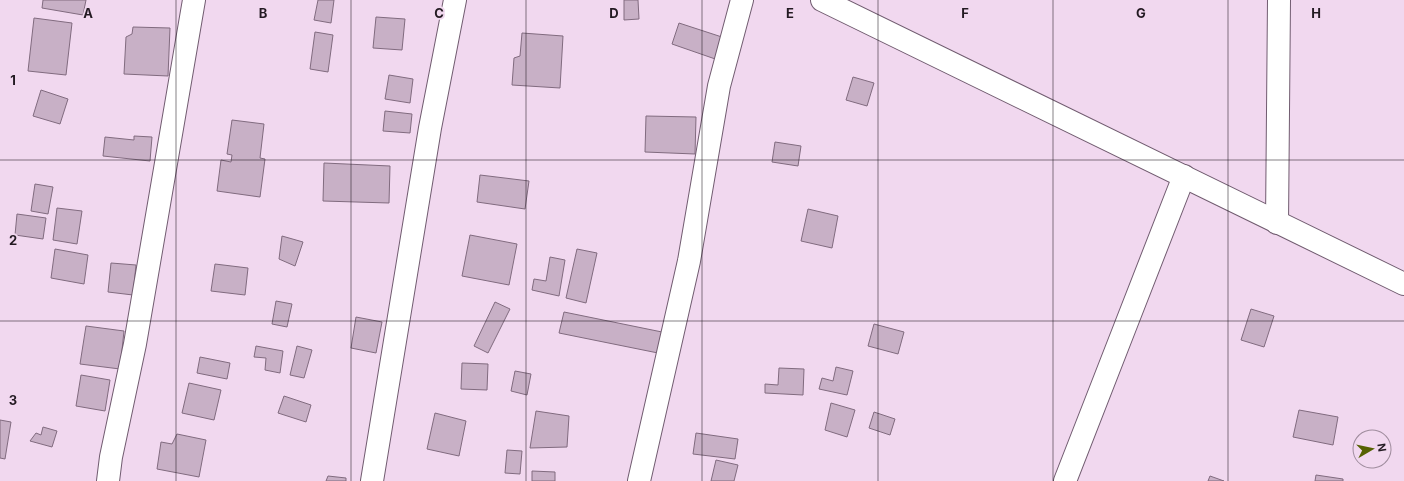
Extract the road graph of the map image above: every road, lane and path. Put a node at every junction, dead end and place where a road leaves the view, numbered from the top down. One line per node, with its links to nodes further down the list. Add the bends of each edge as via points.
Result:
1 (194, 0): 9 (street, via 135,344)
2 (455, 0): 10 (street, via 430,128)
3 (742, 0): 11 (street, via 719,86 688,261)
4 (822, 0): 6 (street)
5 (1279, 0): 7 (street)
6 (1184, 176): 7 (street); 12 (street)
7 (1277, 223): 8 (street)
8 (1404, 284)
9 (108, 481)
10 (372, 481)
11 (639, 481)
12 (1065, 481)

